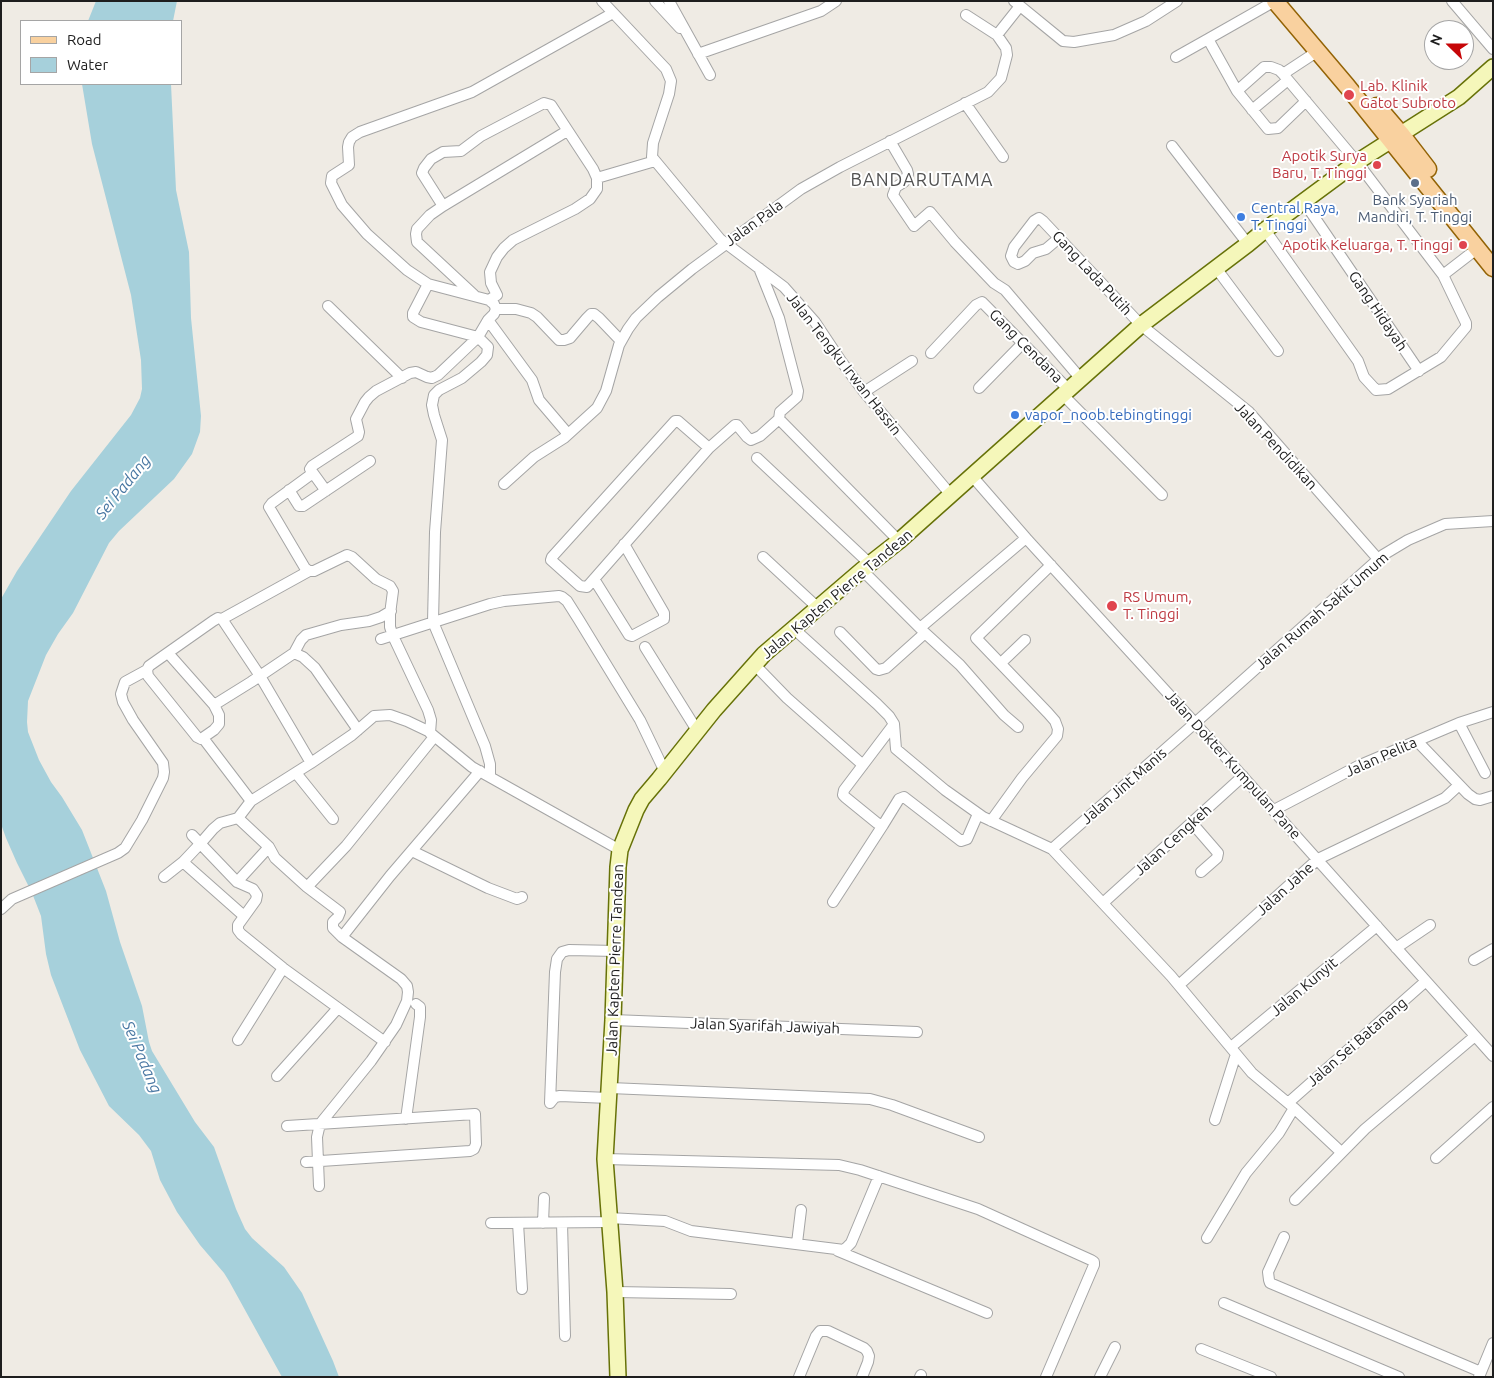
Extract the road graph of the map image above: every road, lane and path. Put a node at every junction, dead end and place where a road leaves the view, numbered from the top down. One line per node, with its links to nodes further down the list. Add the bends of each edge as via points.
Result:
1 (602, 1): 10 (street)
2 (654, 1): 13 (street)
3 (669, 1): 13 (street)
4 (836, 1): 17 (street, via 820,11)
5 (1177, 1): 9 (street, via 1146,21 1114,35 1074,42 1063,41)
6 (1275, 1): 14 (street); 16 (main road)
7 (1285, 1): 27 (main road)
8 (1452, 1): 15 (street)
9 (1017, 4): 12 (street)
10 (613, 13): 31 (street, via 666,69 671,81 654,142 652,157); 45 (street, via 472,92 352,137 348,147 349,166 332,176 331,183 342,205 380,247)
11 (966, 15): 12 (street)
12 (997, 35): 24 (street, Jalan Pala, via 1008,55 1001,78 988,92)
13 (690, 39): 17 (street)
14 (1208, 39): 18 (street); 22 (street)
15 (1493, 49)
16 (1318, 51): 21 (street); 27 (main road)
17 (698, 54): 20 (street)
18 (1176, 57)
19 (1493, 67): 27 (main road, Jalan Kapten Pierre Tandean, via 1459,97)
20 (710, 75)
21 (1286, 77): 22 (street, via 1279,70 1264,67); 23 (street); 25 (street)
22 (1237, 91): 25 (street)
23 (1306, 101): 25 (street, via 1273,130 1265,127); 32 (street)
24 (966, 103): 28 (street, Jalan Pala); 30 (street)
25 (1252, 110)
26 (567, 131): 33 (street); 35 (street); 35 (street, via 551,105 544,103 481,136 461,151 437,155 422,173)
27 (1396, 137): 32 (main road, Jalan Kapten Pierre Tandean); 40 (main road)
28 (890, 142): 38 (street, Jalan Pala, via 801,189); 60 (street, via 908,170 904,182 893,194 914,226 930,212 994,283 1005,290)
29 (1172, 146): 39 (street)
30 (1003, 156)
31 (656, 161): 33 (street); 38 (street, Jalan Tengku Irwan Hassin)
32 (1356, 162): 34 (main road, Jalan Kapten Pierre Tandean); 44 (street)
33 (597, 178): 47 (street, via 597,189 590,199 504,248 490,272 497,295)
34 (1304, 202): 36 (main road, Jalan Kapten Pierre Tandean); 58 (street, Gang Hidayah)
35 (443, 206): 46 (street, via 418,229 418,242)
36 (1265, 230): 39 (main road, Jalan Kapten Pierre Tandean); 58 (street, via 1376,390 1388,388)
37 (1060, 238): 37 (street, Gang Lada Putih, via 1043,221 1036,219 1014,247 1011,256 1018,264); 51 (street, Gang Lada Putih)
38 (726, 244): 41 (street, Jalan Tengku Irwan Hassin); 53 (street, Jalan Pala, via 658,297 636,318)
39 (1248, 244): 42 (main road, Jalan Kapten Pierre Tandean)
40 (1485, 251): 43 (main road); 44 (street)
41 (758, 268): 62 (street, Jalan Tengku Irwan Hassin, via 784,287 816,322); 64 (street, via 779,318 798,391 797,397 780,412)
42 (1216, 268): 51 (main road, Jalan Kapten Pierre Tandean); 55 (street)
43 (1493, 268)
44 (1443, 275): 58 (street, via 1466,327 1441,357)
45 (428, 284): 46 (street); 52 (street, via 413,317)
46 (475, 296): 47 (street)
47 (489, 300): 49 (street)
48 (328, 306): 59 (street)
49 (496, 309): 50 (street); 53 (street, via 530,313 559,340 570,338 594,314)
50 (488, 320): 52 (street); 65 (street, via 532,380 537,396)
51 (1141, 325): 60 (main road, Jalan Kapten Pierre Tandean); 81 (street, Jalan Pendidikan, via 1249,412)
52 (478, 337): 59 (street, via 438,375 432,378 416,372); 89 (street, via 488,347 487,355 462,378 439,390 432,405 442,440)
53 (621, 340): 65 (street, Jalan Pala, via 603,400)
54 (1022, 343): 56 (street, Gang Cendana, via 982,302); 61 (street); 63 (street, Gang Cendana)
55 (1278, 351)
56 (931, 353)
57 (912, 361): 62 (street)
58 (1419, 371)
59 (402, 378): 69 (street, via 369,397 356,419 358,436 312,466)
60 (1081, 379): 63 (main road, Jalan Kapten Pierre Tandean)
61 (979, 388)
62 (864, 392): 74 (street, Jalan Tengku Irwan Hassin)
63 (1066, 392): 70 (main road, Jalan Kapten Pierre Tandean); 75 (street, Gang Cendana)
64 (779, 419): 66 (street, via 751,440 736,425); 78 (street)
65 (568, 434): 71 (street, Jalan Pala, via 534,457)
66 (709, 448): 79 (street); 85 (street, via 675,421 551,559 580,586 587,586)
67 (757, 458): 83 (street)
68 (370, 461): 73 (street)
69 (313, 473): 72 (street); 73 (street)
70 (972, 476): 74 (main road, Jalan Kapten Pierre Tandean); 77 (street, Jalan Dokter Kumpulan Pane)
71 (504, 484)
72 (289, 490): 73 (street, via 301,506); 84 (street, via 270,507)
73 (326, 491)
74 (951, 495): 78 (main road, Jalan Kapten Pierre Tandean)
75 (1162, 495)
76 (1493, 521): 81 (street, Jalan Rumah Sakit Umum, via 1445,524 1408,540)
77 (1026, 538): 82 (street, Jalan Dokter Kumpulan Pane); 91 (street)
78 (899, 541): 83 (main road, Jalan Kapten Pierre Tandean)
79 (624, 544): 85 (street); 85 (street, via 664,618 630,635)
80 (763, 557): 86 (street)
81 (1378, 559): 105 (street, Jalan Rumah Sakit Umum)
82 (1051, 565): 99 (street, via 976,638); 105 (street, Jalan Dokter Kumpulan Pane)
83 (866, 567): 86 (main road, Jalan Kapten Pierre Tandean); 91 (street)
84 (309, 571): 87 (street, via 347,555 352,557 376,580 390,586 393,591); 88 (street)
85 (594, 579)
86 (817, 607): 90 (main road, Jalan Kapten Pierre Tandean)
87 (391, 611): 93 (street); 98 (street, via 368,621 306,635)
88 (222, 619): 97 (street, via 213,621); 102 (street)
89 (433, 622): 93 (street); 117 (street, via 504,601 562,597 640,720); 121 (street, via 485,746)
90 (793, 628): 100 (main road, Jalan Kapten Pierre Tandean); 107 (street, via 877,704)
91 (923, 630): 92 (street, via 886,668 879,670); 108 (street)
92 (840, 632)
93 (392, 636): 94 (street); 111 (street, via 428,710)
94 (381, 640)
95 (1025, 640): 99 (street)
96 (645, 647): 110 (street)
97 (168, 653): 101 (street); 103 (street)
98 (294, 653): 102 (street); 109 (street, via 315,668)
99 (1001, 663): 129 (street, via 1055,721 1058,729 1057,736)
100 (754, 664): 110 (main road, Jalan Kapten Pierre Tandean); 115 (street, via 787,698)
101 (147, 670): 112 (street, via 148,676 197,737); 147 (street, via 124,682 121,694 133,720 163,763 164,772 125,848 12,899)
102 (260, 676): 103 (street); 114 (street)
103 (214, 706): 112 (street, via 220,724)
104 (1493, 712): 106 (street, Jalan Pelita)
105 (1195, 723): 120 (street, Jalan Dokter Kumpulan Pane); 135 (street, Jalan Jint Manis)
106 (1460, 723): 113 (street, Jalan Pelita); 118 (street)
107 (894, 724): 115 (street); 126 (street, via 896,749)
108 (1018, 728)
109 (358, 730): 111 (street, via 374,716 390,715); 114 (street)
110 (698, 732): 117 (main road, Jalan Kapten Pierre Tandean)
111 (432, 735): 116 (street); 143 (street, via 346,846)
112 (203, 738): 124 (street)
113 (1417, 741): 122 (street); 125 (street, Jalan Pelita, via 1360,765)
114 (311, 763): 119 (street)
115 (863, 765): 131 (street, via 843,795)
116 (480, 771): 121 (street); 137 (street)
117 (666, 772): 136 (main road, Jalan Kapten Pierre Tandean, via 642,799)
118 (1485, 772)
119 (296, 774): 124 (street); 128 (street)
120 (1243, 776): 125 (street, Jalan Dokter Kumpulan Pane); 130 (street, Jalan Cengkeh)
121 (490, 777): 136 (street)
122 (1459, 785): 123 (street, via 1475,799); 138 (street, Jalan Jahe, via 1445,798)
123 (1493, 796)
124 (251, 801): 127 (street)
125 (1274, 810): 138 (street, Jalan Dokter Kumpulan Pane)
126 (978, 814): 129 (street); 131 (street, via 967,838 961,841 901,797)
127 (238, 818): 133 (street, via 220,823); 134 (street)
128 (333, 819)
129 (991, 821): 135 (street)
130 (1192, 823): 140 (street, via 1218,853 1217,858); 146 (street, Jalan Cengkeh)
131 (883, 825): 145 (street)
132 (192, 835): 133 (street)
133 (200, 844): 139 (street); 142 (street)
134 (269, 847): 142 (street); 143 (street, via 275,858)
135 (1052, 849): 146 (street)
136 (620, 850): 154 (main road, Jalan Kapten Pierre Tandean)
137 (412, 851): 144 (street, via 488,888 517,899); 151 (street)
138 (1318, 859): 150 (street, Jalan Dokter Kumpulan Pane); 158 (street, Jalan Jahe)
139 (183, 862): 141 (street); 148 (street)
140 (1201, 872)
141 (164, 877)
142 (237, 882): 148 (street, via 253,889 257,895)
143 (307, 887): 151 (street, via 340,912 332,925)
144 (522, 897)
145 (833, 902)
146 (1103, 903): 158 (street)
147 (1, 909)
148 (244, 916): 156 (street, via 238,925 241,934)
149 (1430, 925): 152 (street)
150 (1377, 926): 152 (street, Jalan Dokter Kumpulan Pane); 166 (street, Jalan Kunyit)
151 (342, 937): 165 (street, via 401,978 407,986 407,1001)
152 (1396, 948): 157 (street, Jalan Dokter Kumpulan Pane)
153 (1493, 949): 155 (street)
154 (616, 951): 161 (main road, Jalan Kapten Pierre Tandean); 169 (street, via 562,952 555,972 550,1103 560,1096)
155 (1474, 960)
156 (283, 968): 160 (street); 164 (street)
157 (1426, 981): 163 (street, Jalan Dokter Kumpulan Pane); 170 (street, Jalan Sei Batanang)
158 (1179, 986): 166 (street)
159 (416, 1004): 172 (street, via 420,1006 420,1017)
160 (338, 1008): 165 (street); 168 (street)
161 (614, 1020): 162 (street, Jalan Syarifah Jawiyah); 169 (main road, Jalan Kapten Pierre Tandean)
162 (917, 1032)
163 (1475, 1036): 167 (street, Jalan Dokter Kumpulan Pane); 177 (street)
164 (238, 1040)
165 (384, 1042): 174 (street)
166 (1233, 1051): 170 (street, via 1262,1082); 173 (street)
167 (1493, 1056)
168 (277, 1076)
169 (609, 1093): 176 (street, via 870,1099); 179 (main road, Jalan Kapten Pierre Tandean)
170 (1291, 1105): 177 (street); 193 (street, Jalan Sei Batanang, via 1279,1133 1246,1172)
171 (1493, 1107): 178 (street)
172 (406, 1119): 174 (street); 180 (street, via 475,1114 476,1144 470,1151)
173 (1215, 1120)
174 (320, 1124): 175 (street); 180 (street)
175 (287, 1126)
176 (979, 1137)
177 (1341, 1152): 185 (street)
178 (1436, 1158)
179 (605, 1159): 182 (street, via 839,1165); 187 (main road, Jalan Kapten Pierre Tandean)
180 (318, 1161): 181 (street); 183 (street)
181 (306, 1162)
182 (879, 1176): 195 (street, via 851,1242 844,1250); 209 (street, via 978,1209 1094,1262)
183 (319, 1186)
184 (544, 1198): 190 (street)
185 (1295, 1200)
186 (801, 1210): 194 (street)
187 (610, 1220): 191 (street); 194 (street, via 665,1221 690,1231); 197 (main road, Jalan Kapten Pierre Tandean)
188 (491, 1223): 189 (street)
189 (518, 1223): 190 (street); 196 (street)
190 (543, 1223): 191 (street)
191 (562, 1223): 201 (street)
192 (1284, 1237): 205 (street, via 1268,1272 1270,1283)
193 (1207, 1238)
194 (798, 1243): 195 (street)
195 (836, 1250): 200 (street)
196 (522, 1289)
197 (615, 1292): 198 (street); 206 (main road, Jalan Kapten Pierre Tandean)
198 (732, 1294)
199 (1224, 1303): 212 (street)
200 (987, 1313)
201 (565, 1336)
202 (1493, 1343): 205 (street)
203 (1115, 1347): 210 (street)
204 (1201, 1349): 211 (street)
205 (1480, 1374)
206 (618, 1377)
207 (800, 1377): 208 (street, via 820,1331 828,1331 867,1351 868,1362)
208 (862, 1377)
209 (1046, 1377)
210 (1100, 1377)
211 (1271, 1377)
212 (1399, 1377)

